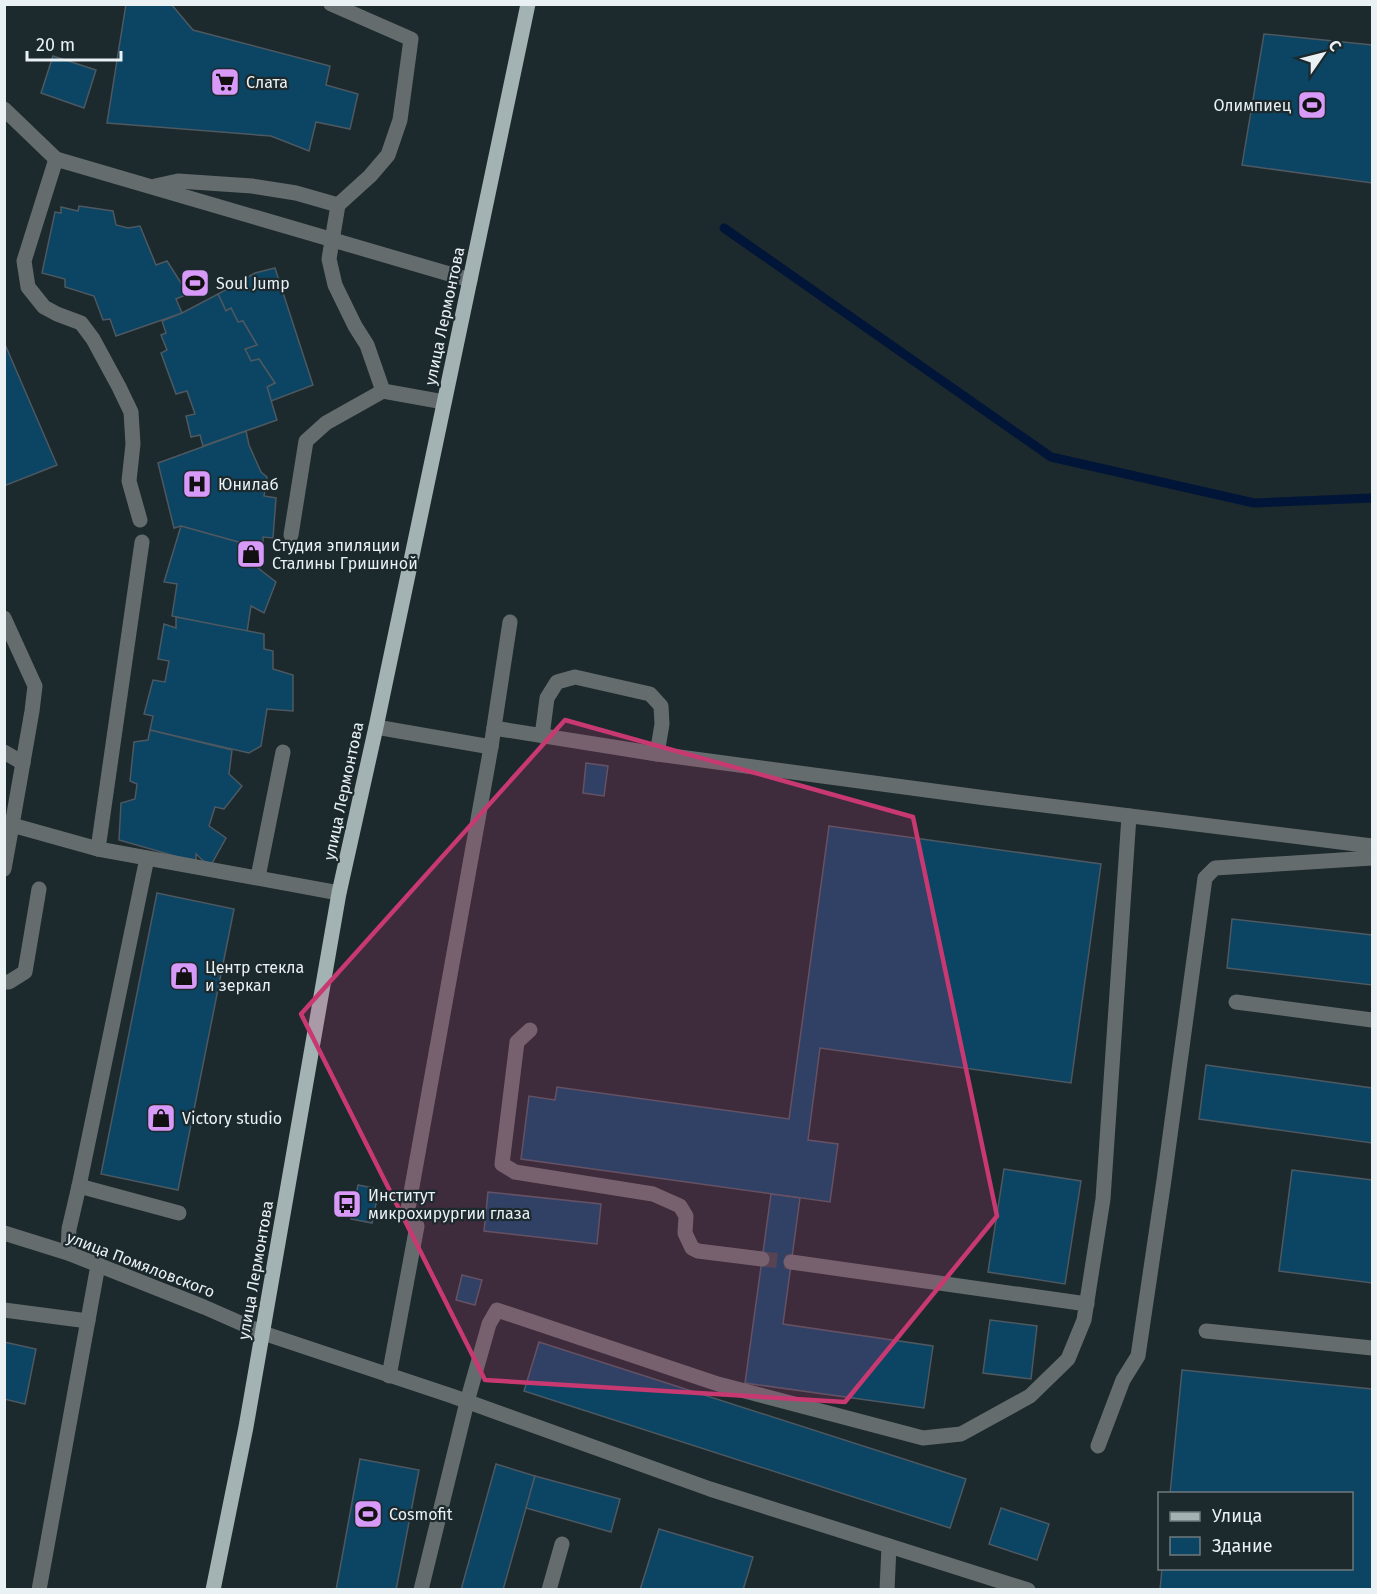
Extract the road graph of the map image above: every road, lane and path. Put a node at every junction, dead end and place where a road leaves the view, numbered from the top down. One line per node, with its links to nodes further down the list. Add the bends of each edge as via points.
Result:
1 (331, 4): 6 (street, via 411,39 400,120 388,155)
2 (528, 4): 8 (main road, улица Лермонтова)
3 (4, 110): 4 (street)
4 (56, 159): 5 (street); 11 (street, via 24,261 28,287 44,307 81,323 119,387 131,412 129,481)
5 (152, 187): 6 (street, via 178,181 252,186); 7 (street)
6 (338, 205): 7 (street)
7 (332, 239): 8 (street); 9 (street, via 329,259 335,285 367,345)
8 (470, 280): 10 (main road, улица Лермонтова)
9 (383, 391): 10 (street); 12 (street, via 326,423 306,441)
10 (444, 402): 16 (main road, улица Лермонтова)
11 (140, 520)
12 (291, 536)
13 (142, 542): 27 (street)
14 (4, 618): 23 (street, via 35,686)
15 (510, 622): 17 (street)
16 (376, 727): 19 (street); 33 (main road, улица Лермонтова)
17 (494, 728): 18 (street); 19 (street)
18 (542, 736): 22 (street); 22 (street, via 547,698 557,682 575,677 650,694 661,706 663,724)
19 (491, 747): 51 (street, via 408,1209 417,1226)
20 (4, 752): 23 (street)
21 (283, 752): 31 (street)
22 (657, 754): 24 (street)
23 (23, 763): 25 (street)
24 (1129, 816): 26 (street); 45 (street, via 1103,1199)
25 (12, 825): 27 (street); 30 (street)
26 (1372, 846)
27 (98, 849): 28 (street)
28 (147, 858): 31 (street); 38 (street)
29 (1372, 858): 53 (street, via 1215,868 1205,878 1138,1356 1123,1380)
30 (4, 869)
31 (258, 877): 33 (street)
32 (39, 889): 34 (street, via 26,972)
33 (339, 893): 49 (main road, улица Лермонтова)
34 (4, 981)
35 (1236, 1002): 36 (street)
36 (1372, 1020)
37 (530, 1030): 42 (street, via 517,1042 502,1164 515,1172 653,1194 680,1206 686,1216 685,1233 692,1248)
38 (79, 1186): 39 (street); 41 (street)
39 (179, 1213)
40 (4, 1233): 41 (street, улица Помяловского)
41 (68, 1253): 44 (street, улица Помяловского)
42 (762, 1258)
43 (791, 1262): 45 (street)
44 (98, 1265): 47 (street); 49 (street, улица Помяловского)
45 (1087, 1304): 52 (street, via 1068,1359 1030,1395 961,1434 923,1438 718,1384 497,1310 489,1324)
46 (4, 1310): 47 (street)
47 (88, 1321): 56 (street)
48 (1206, 1331): 50 (street)
49 (263, 1333): 51 (street, улица Помяловского); 57 (main road, улица Лермонтова)
50 (1372, 1348)
51 (389, 1376): 52 (street, улица Помяловского)
52 (467, 1402): 55 (street, улица Помяловского, via 710,1489); 58 (street)
53 (1098, 1446)
54 (562, 1544): 59 (street)
55 (889, 1546): 60 (street); 61 (street, улица Помяловского)
56 (39, 1590)
57 (213, 1590)
58 (421, 1590)
59 (549, 1590)
60 (887, 1590)
61 (1028, 1590)

